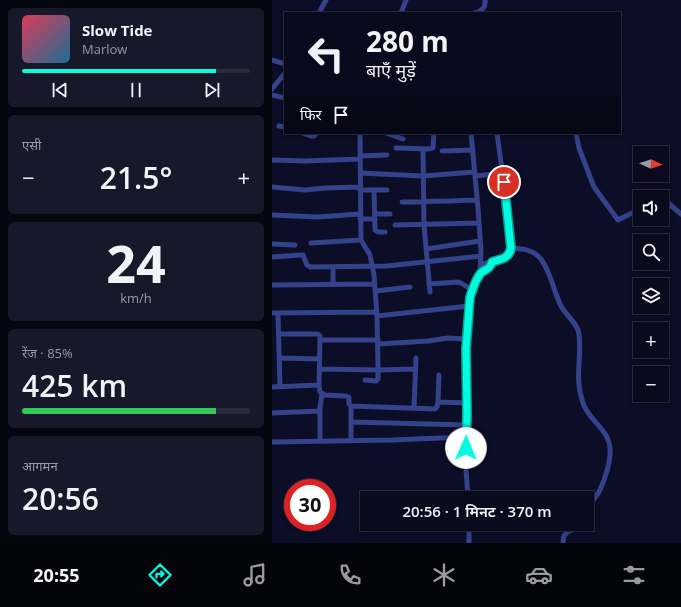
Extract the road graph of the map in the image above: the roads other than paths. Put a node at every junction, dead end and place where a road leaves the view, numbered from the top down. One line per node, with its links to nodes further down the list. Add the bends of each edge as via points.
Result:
1 (326, 0): 4 (street)
2 (406, 0): 5 (street)
3 (485, 0): 6 (street, via 485,7)
4 (320, 12)
5 (401, 12)
6 (478, 12)
7 (272, 60): 8 (street)
8 (284, 64)
9 (284, 74): 10 (street)
10 (272, 89)
11 (272, 95): 12 (street)
12 (284, 98)
13 (279, 126): 14 (street)
14 (284, 128)
15 (305, 134): 16 (street)
16 (315, 134)
17 (360, 134): 29 (street)
18 (388, 134): 23 (street)
19 (434, 134): 25 (street, via 433,148)
20 (471, 134): 26 (street)
21 (497, 134): 32 (street)
22 (576, 134): 43 (street, via 594,187 618,220)
23 (403, 140)
24 (396, 148): 25 (street)
25 (423, 149): 34 (street)
26 (473, 150): 27 (street); 33 (street)
27 (442, 152)
28 (387, 155): 29 (street)
29 (360, 158): 30 (street, via 305,162); 31 (street)
30 (272, 160)
31 (360, 173): 34 (street); 36 (street)
32 (503, 173): 33 (street); 58 (street)
33 (474, 174): 34 (street); 39 (street)
34 (424, 176): 41 (street)
35 (272, 187): 36 (street, via 305,190)
36 (360, 189): 37 (street); 48 (street)
37 (374, 190): 38 (street); 47 (street)
38 (387, 190)
39 (477, 200): 41 (street); 49 (street)
40 (402, 202): 41 (street)
41 (424, 202): 51 (street)
42 (669, 203): 45 (street)
43 (633, 212)
44 (390, 214): 47 (street)
45 (681, 214)
46 (272, 215): 48 (street)
47 (375, 216): 48 (street); 52 (street, via 375,230)
48 (360, 217): 53 (street)
49 (479, 223): 51 (street); 54 (street)
50 (395, 225): 51 (street)
51 (424, 225): 59 (street)
52 (385, 232)
53 (361, 240): 55 (street); 66 (street, via 370,255)
54 (480, 241): 59 (street); 60 (street)
55 (311, 243)
56 (272, 244): 57 (street)
57 (295, 245)
58 (511, 248): 63 (street, via 508,256); 109 (street, via 529,250 540,257 560,305 578,329 580,395 588,413 605,433 610,448 604,480)
59 (426, 249): 62 (street)
60 (481, 256): 62 (street); 64 (street)
61 (272, 257): 65 (street, via 301,254 310,267)
62 (427, 262): 66 (street); 70 (street)
63 (492, 262): 64 (street); 67 (street, via 488,269)
64 (481, 264): 67 (street)
65 (333, 267): 66 (street); 68 (street)
66 (373, 267): 69 (street)
67 (480, 274): 73 (street)
68 (333, 284): 69 (street); 71 (street)
69 (375, 284): 74 (street)
70 (429, 284): 73 (street, via 458,282); 75 (street)
71 (272, 285)
72 (410, 287): 74 (street)
73 (472, 290): 76 (street)
74 (376, 291): 79 (street)
75 (430, 292)
76 (469, 306): 79 (street); 81 (street)
77 (272, 313): 78 (street)
78 (278, 313): 79 (street); 80 (street)
79 (377, 314): 83 (street)
80 (279, 334): 82 (street, via 318,334); 84 (street)
81 (466, 339): 83 (street); 97 (street)
82 (321, 340): 83 (street); 85 (street)
83 (378, 342): 89 (street)
84 (279, 358): 85 (street); 94 (street)
85 (320, 358): 87 (street)
86 (416, 358): 88 (street)
87 (319, 369): 89 (street); 92 (street)
88 (415, 369): 89 (street); 99 (street)
89 (378, 370): 91 (street, via 378,379)
90 (439, 375): 96 (street)
91 (365, 380)
92 (319, 385): 94 (street); 95 (street)
93 (272, 387): 94 (street)
94 (280, 387)
95 (322, 394): 98 (street, via 349,397); 100 (street)
96 (438, 402): 97 (street); 99 (street, via 435,408)
97 (467, 402): 103 (street)
98 (351, 406): 99 (street); 102 (street)
99 (414, 408)
100 (320, 411): 101 (street); 105 (street)
101 (272, 413)
102 (351, 422): 103 (street); 106 (street)
103 (467, 425): 104 (street)
104 (466, 437): 106 (street); 108 (street)
105 (320, 441): 106 (street); 107 (street)
106 (351, 441)
107 (272, 442)
108 (468, 491)
109 (594, 499)
110 (469, 531): 112 (street)
111 (571, 531): 113 (street, via 564,535)
112 (469, 543)
113 (563, 543)

